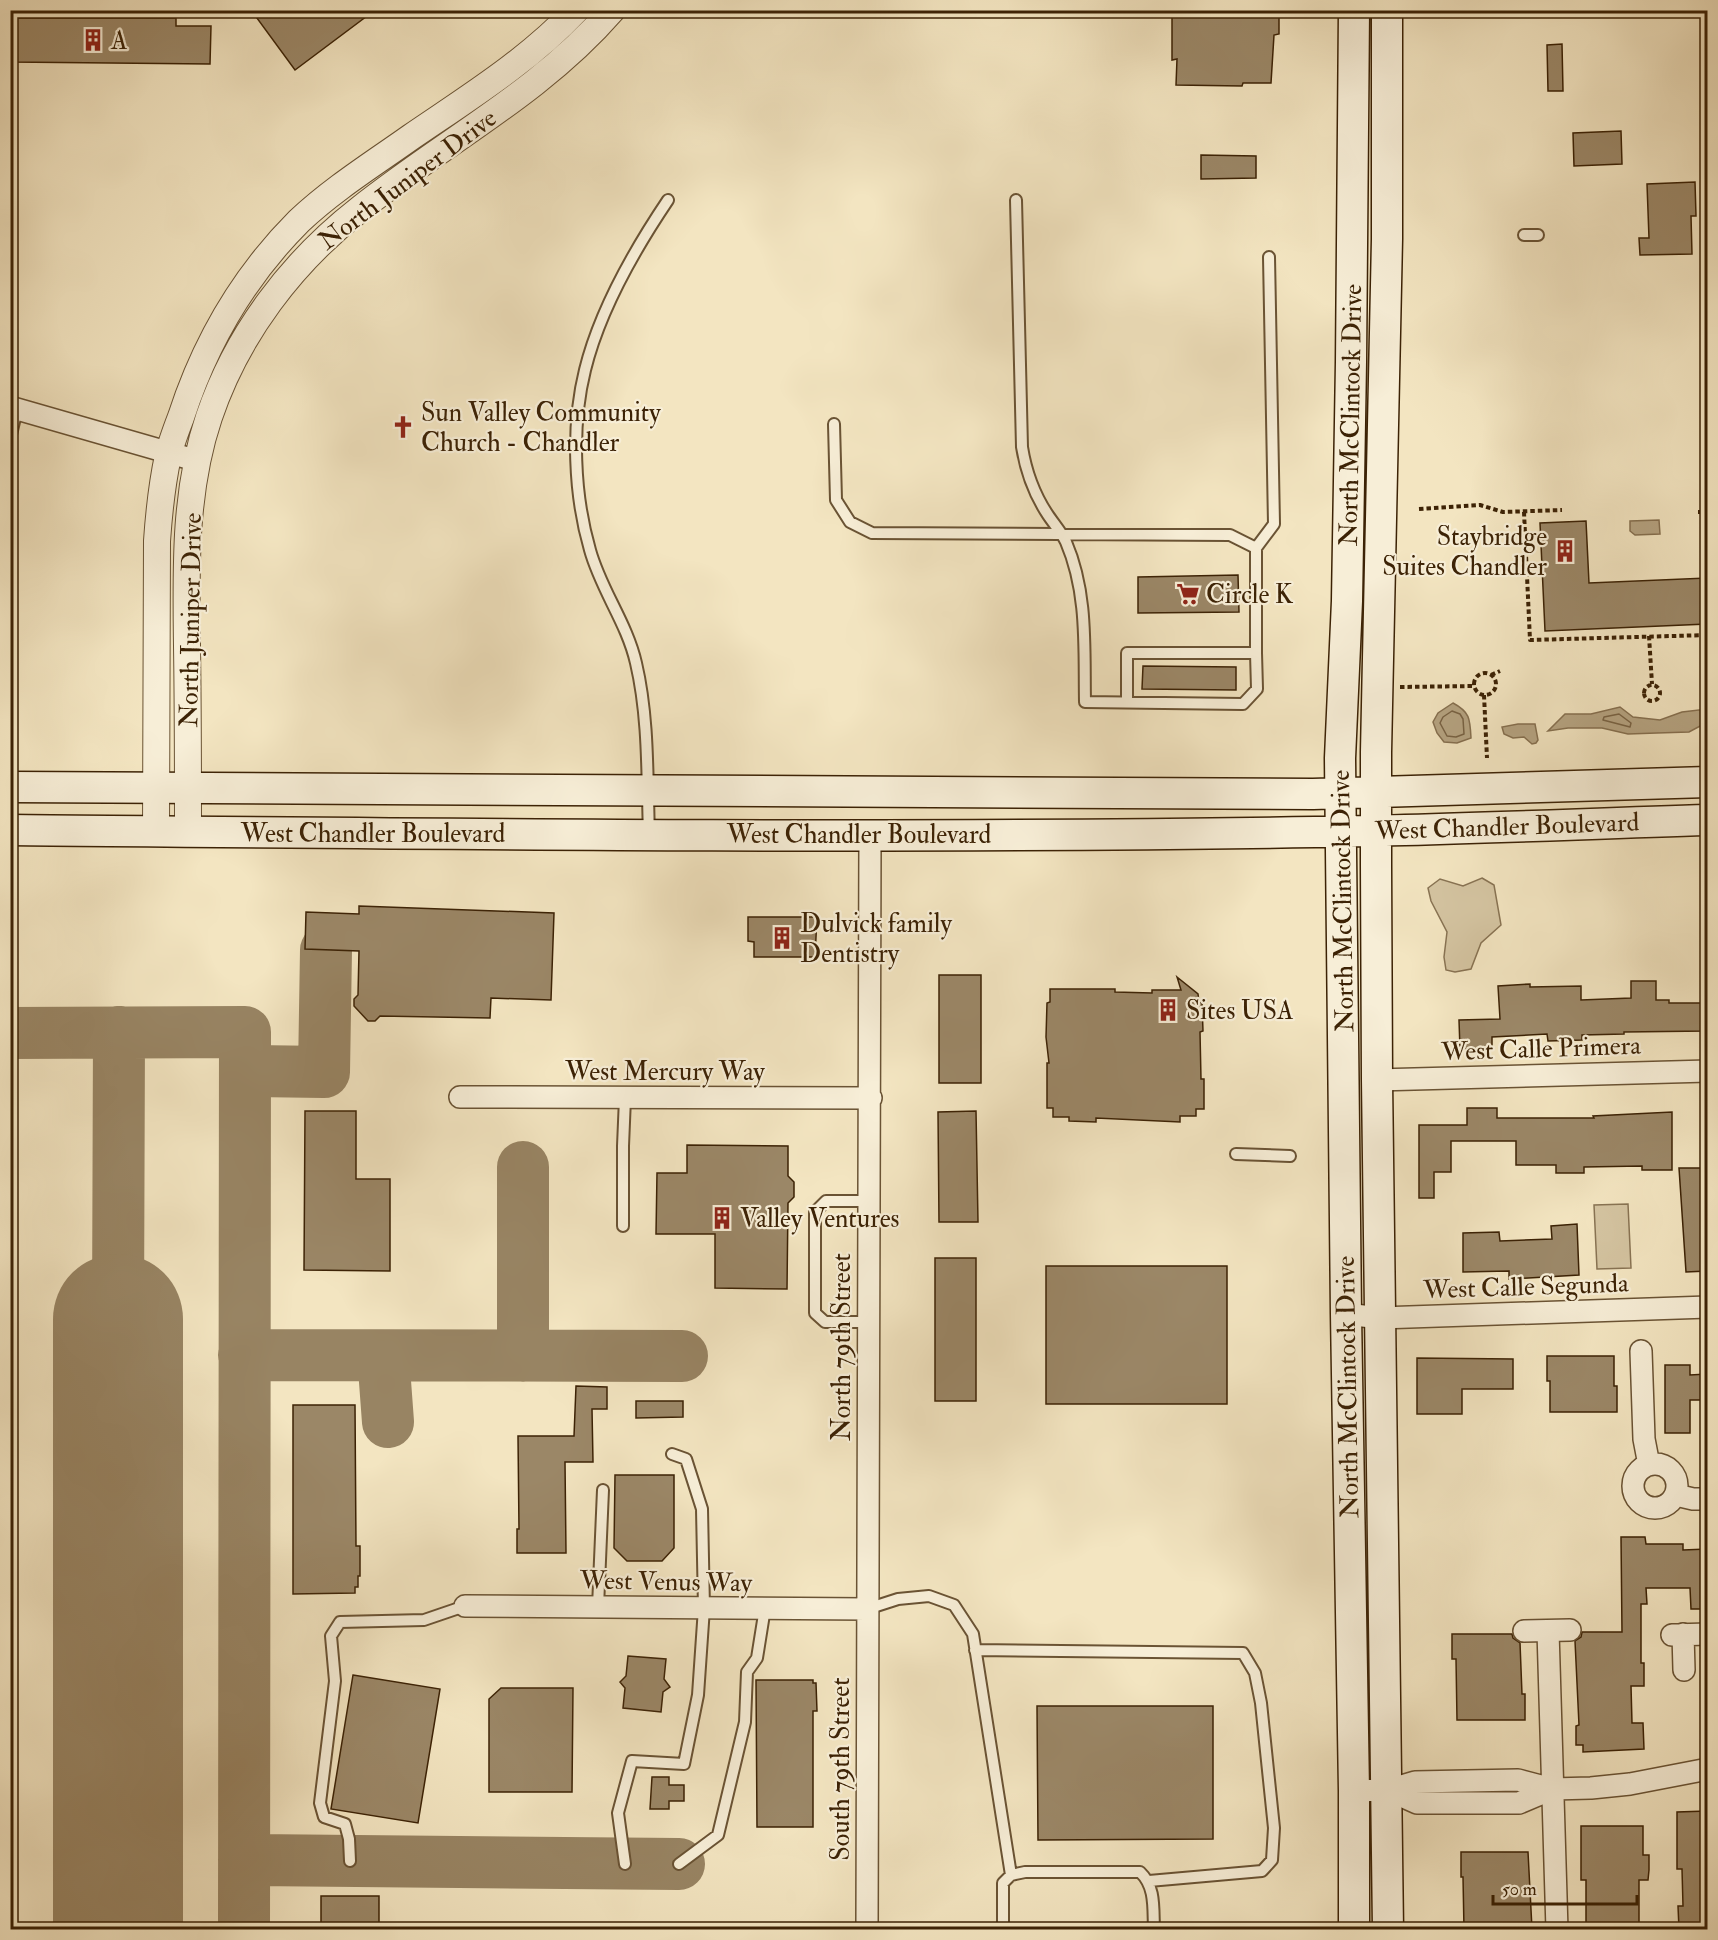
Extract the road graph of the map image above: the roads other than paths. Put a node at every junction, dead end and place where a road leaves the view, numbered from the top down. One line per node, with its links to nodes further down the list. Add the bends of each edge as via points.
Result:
1 (576, 10): 5 (street, North Juniper Drive)
2 (612, 10): 5 (street, North Juniper Drive, via 570,55)
3 (1354, 10): 10 (main road, North McClintock Drive)
4 (1387, 10): 11 (main road, North McClintock Drive)
5 (525, 75): 16 (street, North Juniper Drive, via 336,190 282,239 246,284 208,347); 17 (street, North Juniper Drive, via 360,208 297,266 236,354 209,418)
6 (668, 200): 26 (lane, via 634,255 592,344 580,398 576,456 589,549 636,662)
7 (1016, 200): 18 (lane, via 1022,447 1034,490)
8 (1524, 235): 9 (lane)
9 (1538, 235)
10 (1353, 239): 11 (main road); 28 (main road, North McClintock Drive)
11 (1387, 239): 27 (main road, North McClintock Drive)
12 (1269, 257): 19 (lane, via 1274,524)
13 (14, 408): 15 (lane); 16 (street)
14 (834, 424): 18 (lane, via 836,500 850,522 872,533)
15 (10, 439)
16 (169, 453): 17 (street); 24 (street, North Juniper Drive, via 157,541)
17 (198, 461): 25 (street, North Juniper Drive, via 191,494 187,562)
18 (1061, 534): 19 (lane, via 1230,536); 21 (lane, via 1084,609 1085,702)
19 (1256, 548): 20 (lane)
20 (1256, 653): 21 (lane, via 1257,688 1244,704); 21 (lane, via 1127,653)
21 (1127, 702)
22 (1707, 782): 27 (main road, West Chandler Boulevard)
23 (10, 788): 24 (main road, West Chandler Boulevard)
24 (156, 789): 25 (main road, West Chandler Boulevard); 31 (street, North Juniper Drive)
25 (188, 789): 26 (main road, West Chandler Boulevard); 33 (street, North Juniper Drive)
26 (647, 790): 28 (main road, West Chandler Boulevard); 36 (lane)
27 (1376, 792): 28 (main road, West Chandler Boulevard); 32 (main road, North McClintock Drive)
28 (1341, 793): 34 (main road, North McClintock Drive)
29 (1707, 820): 32 (main road, West Chandler Boulevard)
30 (10, 830): 31 (main road, West Chandler Boulevard)
31 (156, 831): 33 (main road, West Chandler Boulevard)
32 (1376, 831): 34 (main road, West Chandler Boulevard); 38 (main road, North McClintock Drive)
33 (188, 832): 36 (main road, West Chandler Boulevard)
34 (1341, 832): 35 (main road, West Chandler Boulevard); 47 (main road, North McClintock Drive)
35 (870, 834): 36 (main road, West Chandler Boulevard); 41 (street, North 79th Street)
36 (649, 835)
37 (1707, 1071): 38 (street, West Calle Primera)
38 (1377, 1080): 48 (main road, North McClintock Drive)
39 (460, 1097): 40 (street, West Mercury Way)
40 (625, 1098): 41 (street, West Mercury Way); 45 (lane)
41 (871, 1098): 44 (street, North 79th Street)
42 (1236, 1154): 43 (lane)
43 (1290, 1156)
44 (870, 1201): 49 (street, North 79th Street); 49 (lane, via 826,1201 815,1212 814,1313 825,1322)
45 (623, 1226)
46 (1707, 1307): 48 (street, West Calle Segunda)
47 (1346, 1314): 48 (street, West Calle Segunda); 71 (main road, North McClintock Drive)
48 (1380, 1318): 70 (main road, North McClintock Drive)
49 (868, 1322): 60 (street, North 79th Street)
50 (1641, 1351): 52 (street, via 1644,1439)
51 (672, 1454): 58 (lane, via 686,1459 702,1509)
52 (1649, 1465): 54 (street, via 1670,1468 1678,1481); 54 (street, via 1634,1480 1638,1502 1659,1509)
53 (603, 1490): 57 (lane)
54 (1676, 1495): 55 (street)
55 (1707, 1499)
56 (465, 1606): 57 (street, West Venus Way); 73 (lane, via 424,1620 340,1622 331,1636 335,1681 320,1803 324,1817 345,1824)
57 (598, 1607): 58 (street, West Venus Way)
58 (704, 1608): 59 (street, West Venus Way); 74 (lane, via 698,1695 684,1764 632,1761 618,1814)
59 (765, 1608): 60 (street, West Venus Way); 75 (lane, via 757,1658 747,1672 745,1722 718,1835)
60 (867, 1609): 65 (lane, via 898,1599 928,1596 954,1605 973,1634); 78 (street, South 79th Street)
61 (1548, 1630): 62 (street); 63 (street); 69 (street)
62 (1570, 1630)
63 (1524, 1631)
64 (1707, 1634): 66 (street, via 1678,1635)
65 (975, 1650): 76 (lane); 77 (lane, via 1244,1653 1255,1673 1261,1703 1274,1828 1272,1860 1262,1871)
66 (1684, 1670)
67 (1707, 1769): 69 (street, via 1630,1784)
68 (1498, 1780): 69 (street, via 1518,1780); 70 (street, via 1414,1782); 72 (street)
69 (1552, 1789): 72 (street, via 1519,1803); 83 (street)
70 (1388, 1790): 71 (street); 72 (street, via 1417,1803); 82 (main road, North McClintock Drive)
71 (1354, 1791): 81 (main road, North McClintock Drive)
72 (1498, 1803)
73 (350, 1861)
74 (625, 1864)
75 (679, 1864)
76 (1011, 1875): 77 (lane, via 1140,1872); 79 (lane, via 1004,1883)
77 (1149, 1881): 80 (lane)
78 (867, 1929)
79 (1004, 1929)
80 (1154, 1929)
81 (1354, 1929)
82 (1388, 1929)
83 (1557, 1929)

